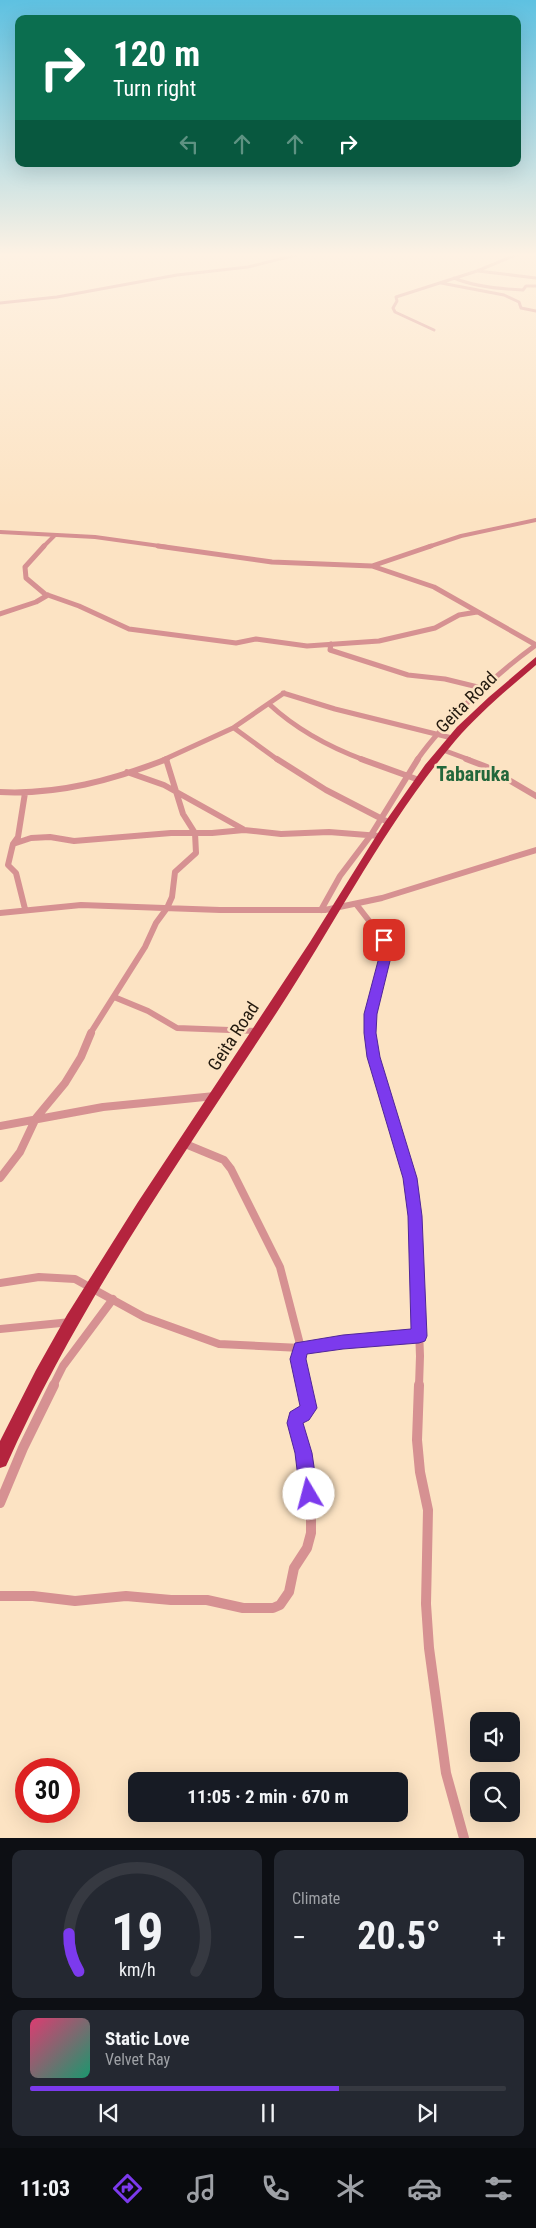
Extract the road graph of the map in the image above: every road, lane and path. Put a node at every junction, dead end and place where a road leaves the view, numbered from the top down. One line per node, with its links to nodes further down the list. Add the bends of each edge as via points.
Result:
1 (536, 520): 4 (street, via 461,536)
2 (0, 532): 3 (street)
3 (56, 535): 4 (street, via 263,561); 5 (street, via 25,567 26,578)
4 (372, 566): 6 (street, via 434,587)
5 (48, 595): 7 (street); 8 (street, via 133,630 236,642 256,639 307,646)
6 (478, 612): 8 (street, via 464,613 435,628 396,638); 9 (street)
7 (0, 614)
8 (331, 644): 11 (street, via 330,650 408,674)
9 (536, 645): 11 (street, via 519,656)
10 (536, 660): 16 (highway, Geita Road)
11 (486, 689): 15 (street)
12 (283, 693): 13 (street); 15 (street)
13 (269, 704): 14 (street); 20 (street, via 278,715 307,735)
14 (234, 728): 18 (street); 25 (street, via 321,789)
15 (437, 734): 16 (street); 20 (street)
16 (452, 738): 17 (highway, Geita Road)
17 (443, 750): 20 (highway, Geita Road); 24 (street, via 487,767)
18 (166, 759): 19 (street); 23 (street)
19 (127, 772): 22 (street, via 70,788); 23 (street, via 154,780)
20 (413, 778): 25 (highway, Geita Road)
21 (0, 792): 22 (street)
22 (24, 793): 29 (street, via 18,837)
23 (176, 793): 26 (street); 27 (street, via 182,814)
24 (536, 796)
25 (386, 821): 28 (highway, Geita Road)
26 (244, 830): 27 (street); 28 (street)
27 (195, 833): 29 (street, via 74,841 31,838); 32 (street, via 196,853 175,872)
28 (376, 836): 33 (highway, Geita Road); 35 (street, via 340,876)
29 (13, 844): 34 (street, via 9,867 16,873)
30 (536, 850): 31 (street)
31 (356, 904): 33 (street); 49 (street, via 384,940 384,961 372,1005 370,1033 374,1057 410,1178 415,1216)
32 (167, 908): 34 (street, via 81,905); 35 (street); 37 (street)
33 (336, 909): 35 (street); 38 (highway, Geita Road)
34 (25, 910): 36 (street)
35 (321, 910)
36 (0, 913)
37 (114, 997): 38 (street, via 177,1028); 40 (street, via 91,1032 65,1083)
38 (256, 1031): 39 (highway, Geita Road)
39 (215, 1096): 40 (street, via 135,1103); 42 (highway, Geita Road)
40 (36, 1118): 41 (street); 43 (street, via 20,1152)
41 (0, 1126)
42 (183, 1143): 45 (highway, Geita Road); 50 (street, via 224,1160 231,1169 280,1267)
43 (0, 1178)
44 (0, 1283): 45 (street, via 64,1277)
45 (92, 1287): 46 (street); 47 (highway, Geita Road)
46 (114, 1299): 50 (street, via 144,1317 219,1344); 52 (street, via 64,1366)
47 (70, 1322): 48 (street); 51 (highway, Geita Road)
48 (0, 1329)
49 (419, 1336): 50 (street); 54 (street, via 417,1440 428,1510 426,1604 429,1648 446,1773)
50 (301, 1348): 53 (street, via 298,1359 308,1408 296,1417 295,1423 303,1453 312,1533 294,1568 284,1602 273,1608 243,1608 207,1600 126,1596 75,1601)
51 (0, 1460)
52 (0, 1503)
53 (0, 1596)
54 (464, 1838)

